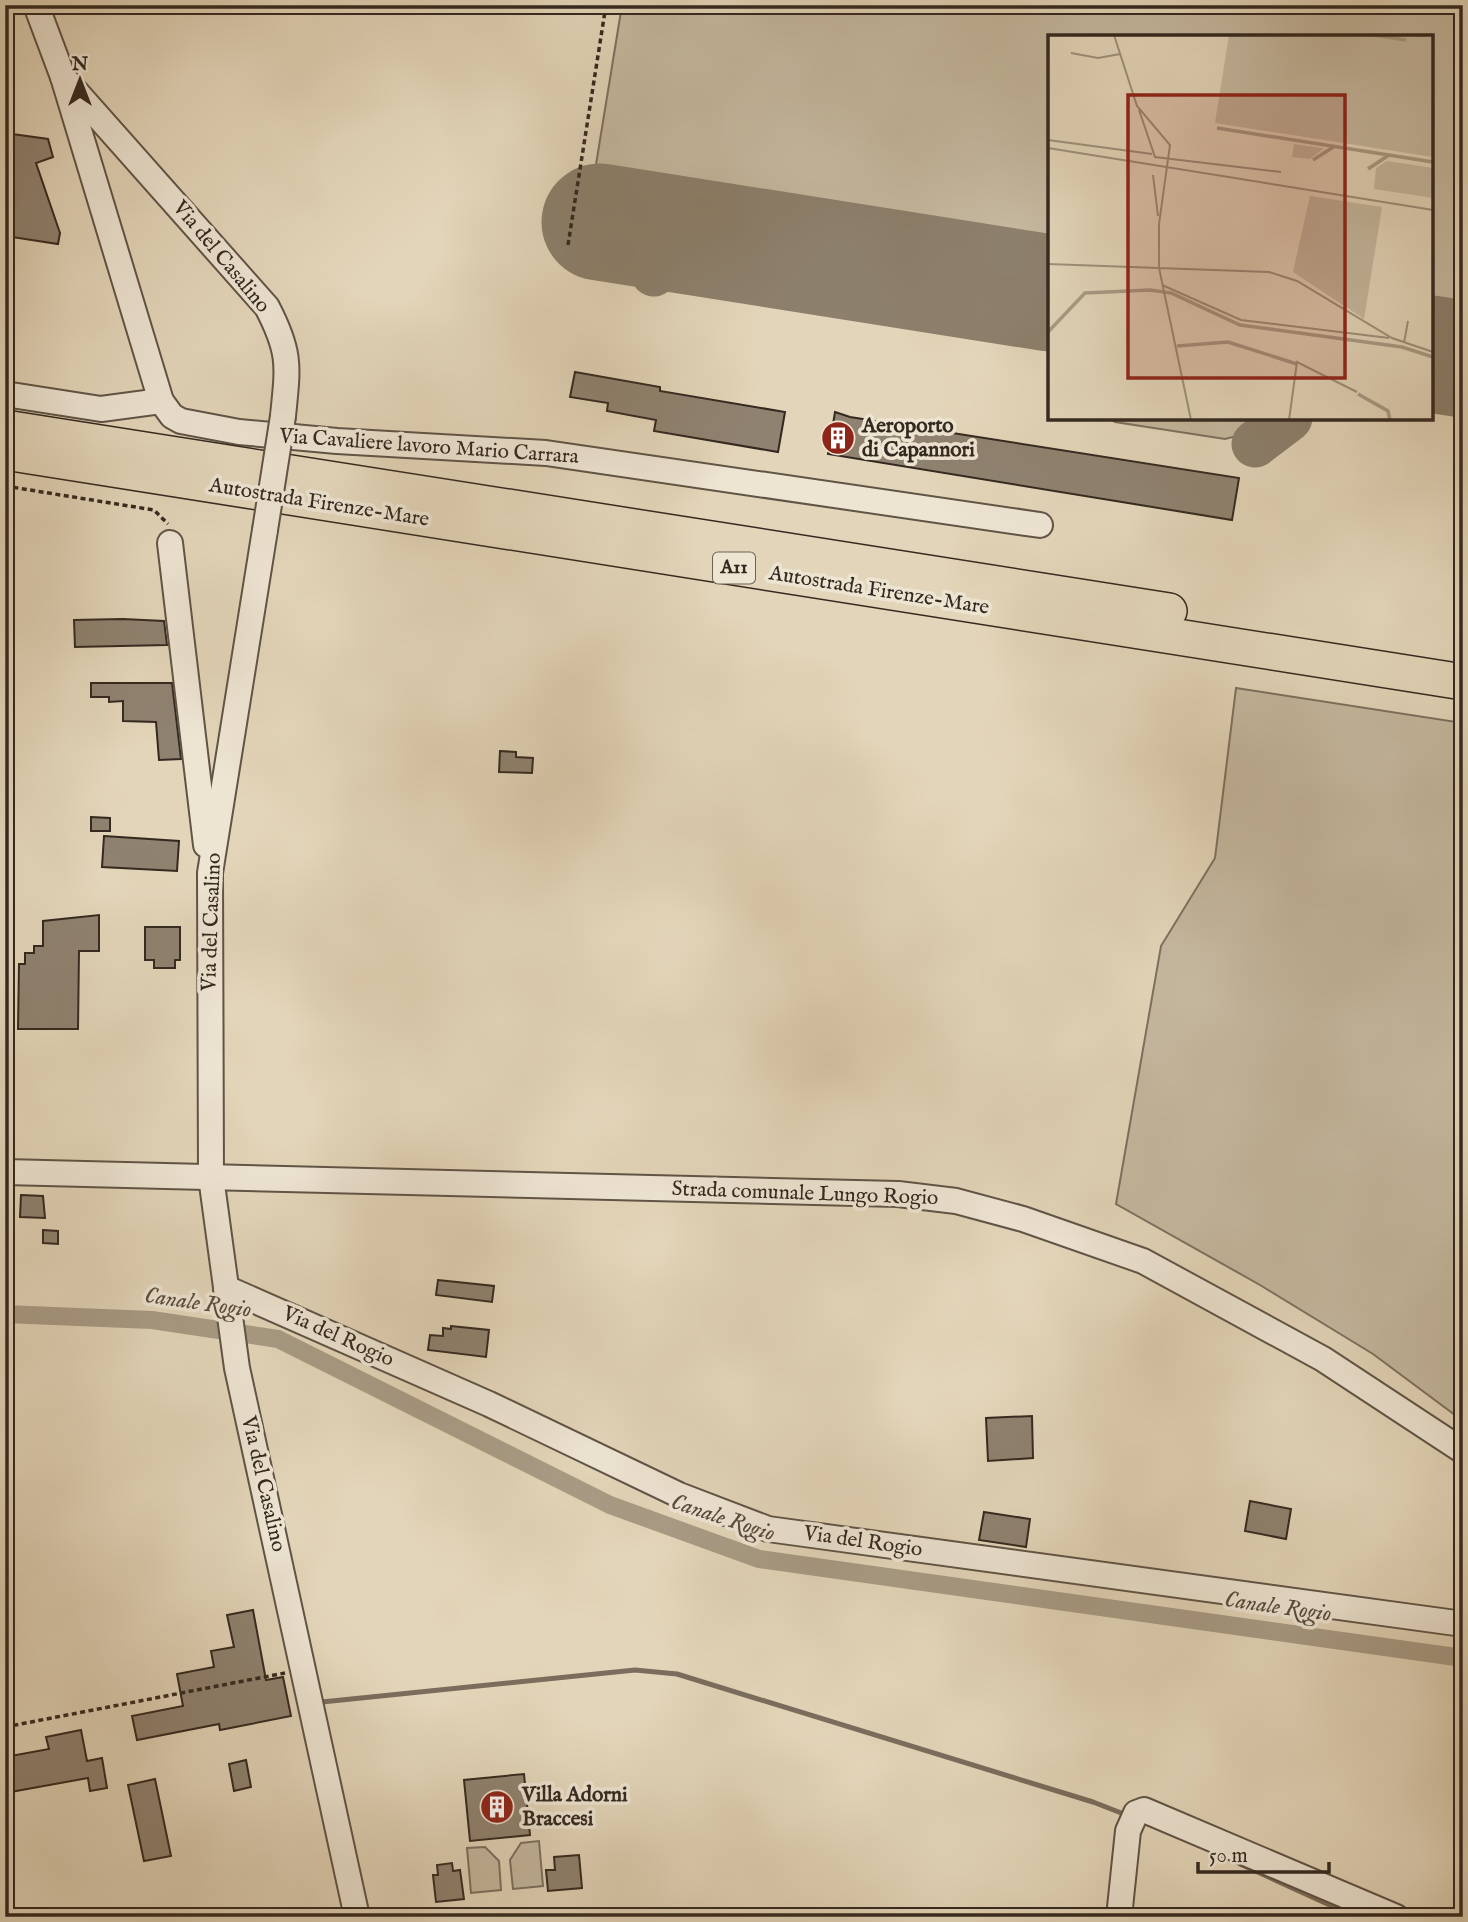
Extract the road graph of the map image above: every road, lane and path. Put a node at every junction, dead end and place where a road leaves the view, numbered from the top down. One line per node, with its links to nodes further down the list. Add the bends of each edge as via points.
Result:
1 (36, 5): 3 (street, Via del Casalino)
2 (606, 5): 4 (path)
3 (63, 77): 6 (street); 14 (street, Via del Casalino, bridge, via 267,307 284,341 288,365 283,416)
4 (568, 244)
5 (5, 394): 6 (street, via 101,409)
6 (161, 401): 10 (street, Via Cavaliere lavoro Mario Carrara, via 180,421 239,432 546,453)
7 (5, 428): 12 (highway, Autostrada Firenze-Mare / A11)
8 (5, 453): 13 (highway, Autostrada Firenze-Mare / A11)
9 (5, 486): 11 (path, via 155,510 168,522)
10 (1040, 525)
11 (170, 543): 14 (street)
12 (1463, 657)
13 (1463, 682)
14 (210, 873): 16 (street, Via del Casalino)
15 (5, 1172): 16 (street, Strada comunale Lungo Rogio)
16 (211, 1177): 17 (street, Via del Casalino); 18 (street, Strada comunale Lungo Rogio, via 898,1195 956,1201 1143,1261 1323,1359)
17 (226, 1288): 19 (street, Via del Rogio, via 476,1398 679,1495 768,1529); 20 (street, Via del Casalino, via 233,1344)
18 (1463, 1451)
19 (1463, 1624)
20 (304, 1670): 21 (path); 22 (street, Via del Casalino)
21 (5, 1727)
22 (357, 1917)
23 (1119, 1917): 24 (street, via 1132,1822 1143,1810)
24 (1396, 1917)

